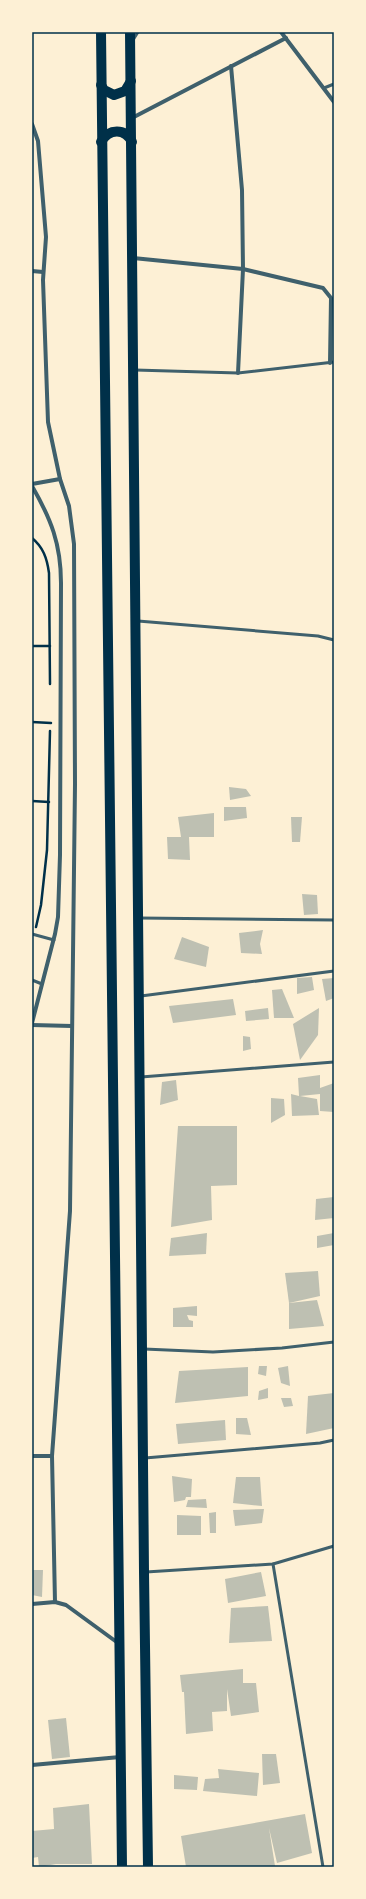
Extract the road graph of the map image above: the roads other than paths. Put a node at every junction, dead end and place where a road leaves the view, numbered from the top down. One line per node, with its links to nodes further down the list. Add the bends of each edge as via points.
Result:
1 (101, 32): 10 (main road)
2 (130, 32): 6 (main road)
3 (138, 32): 6 (lane)
4 (281, 32): 5 (street)
5 (286, 38): 7 (street); 11 (street)
6 (130, 45): 8 (main road)
7 (231, 66): 13 (street); 18 (street, via 242,190)
8 (131, 81): 10 (main road, via 125,91 114,95 104,90); 13 (main road)
9 (334, 84): 11 (lane)
10 (101, 85): 15 (main road)
11 (324, 88): 12 (street)
12 (334, 102)
13 (132, 118): 16 (main road)
14 (32, 124): 20 (street, via 38,141 46,237)
15 (101, 142): 16 (main road, via 107,134 117,131 126,134); 52 (main road)
16 (132, 142): 17 (main road)
17 (133, 258): 18 (street); 22 (main road)
18 (243, 269): 21 (street, via 326,290 331,298); 23 (street)
19 (32, 271): 20 (street)
20 (43, 272): 24 (street, via 48,422)
21 (332, 362): 23 (lane)
22 (134, 370): 23 (lane); 26 (main road)
23 (238, 373)
24 (60, 479): 25 (street); 38 (street, via 69,506 74,544)
25 (32, 485): 31 (street, via 52,525 61,568 60,855 58,917)
26 (136, 621): 27 (lane, via 318,636); 28 (main road)
27 (334, 640)
28 (139, 918): 29 (lane); 35 (main road)
29 (334, 920)
30 (33, 934): 31 (lane)
31 (54, 940): 34 (street)
32 (334, 971): 35 (lane)
33 (32, 980): 34 (lane)
34 (42, 984): 36 (street)
35 (139, 996): 40 (main road)
36 (34, 1008): 37 (street)
37 (32, 1024): 38 (street)
38 (72, 1026): 45 (street, via 70,1211)
39 (334, 1062): 40 (lane)
40 (140, 1078): 42 (main road)
41 (334, 1342): 42 (lane, via 275,1349 213,1352)
42 (142, 1348): 46 (main road)
43 (334, 1440): 46 (lane)
44 (32, 1456): 45 (street)
45 (52, 1456): 50 (street)
46 (143, 1458): 49 (main road)
47 (334, 1546): 48 (lane)
48 (274, 1564): 49 (lane); 57 (lane)
49 (144, 1572): 56 (main road)
50 (55, 1602): 51 (street); 52 (street, via 69,1606)
51 (32, 1604)
52 (120, 1644): 53 (main road)
53 (121, 1757): 54 (street); 55 (main road)
54 (32, 1765)
55 (122, 1867)
56 (148, 1867)
57 (323, 1867)

